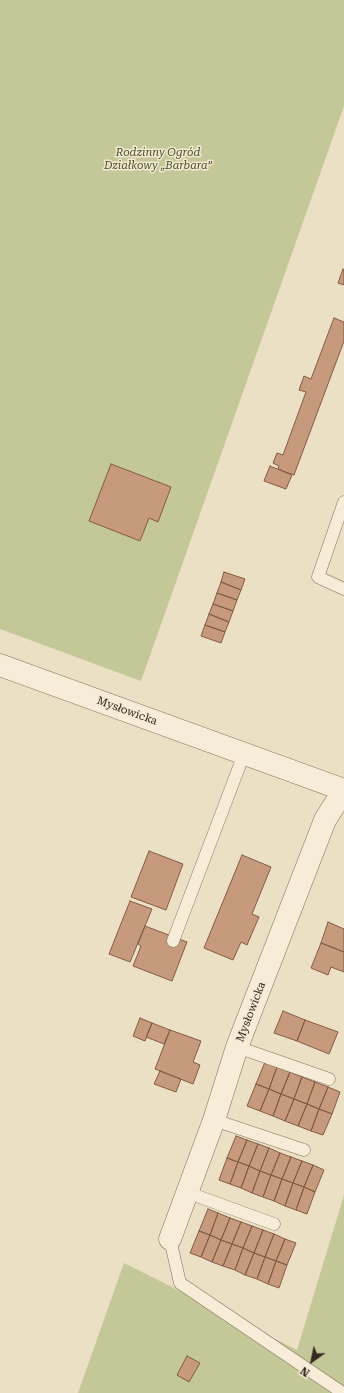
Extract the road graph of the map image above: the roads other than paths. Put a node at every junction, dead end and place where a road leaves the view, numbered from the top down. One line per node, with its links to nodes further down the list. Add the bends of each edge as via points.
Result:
1 (344, 502): 2 (lane, via 318,577)
2 (344, 590)
3 (0, 665): 4 (street, Mysłowicka)
4 (244, 754): 5 (street, Mysłowicka); 6 (lane)
5 (344, 790): 7 (street, Mysłowicka, via 326,820)
6 (173, 941)
7 (237, 1047): 8 (lane); 9 (street, Mysłowicka)
8 (329, 1079)
9 (214, 1120): 10 (lane); 11 (street, Mysłowicka)
10 (304, 1150)
11 (186, 1192): 12 (lane); 13 (street, Mysłowicka)
12 (274, 1224)
13 (170, 1239): 14 (lane, via 180,1283)
14 (343, 1393)

